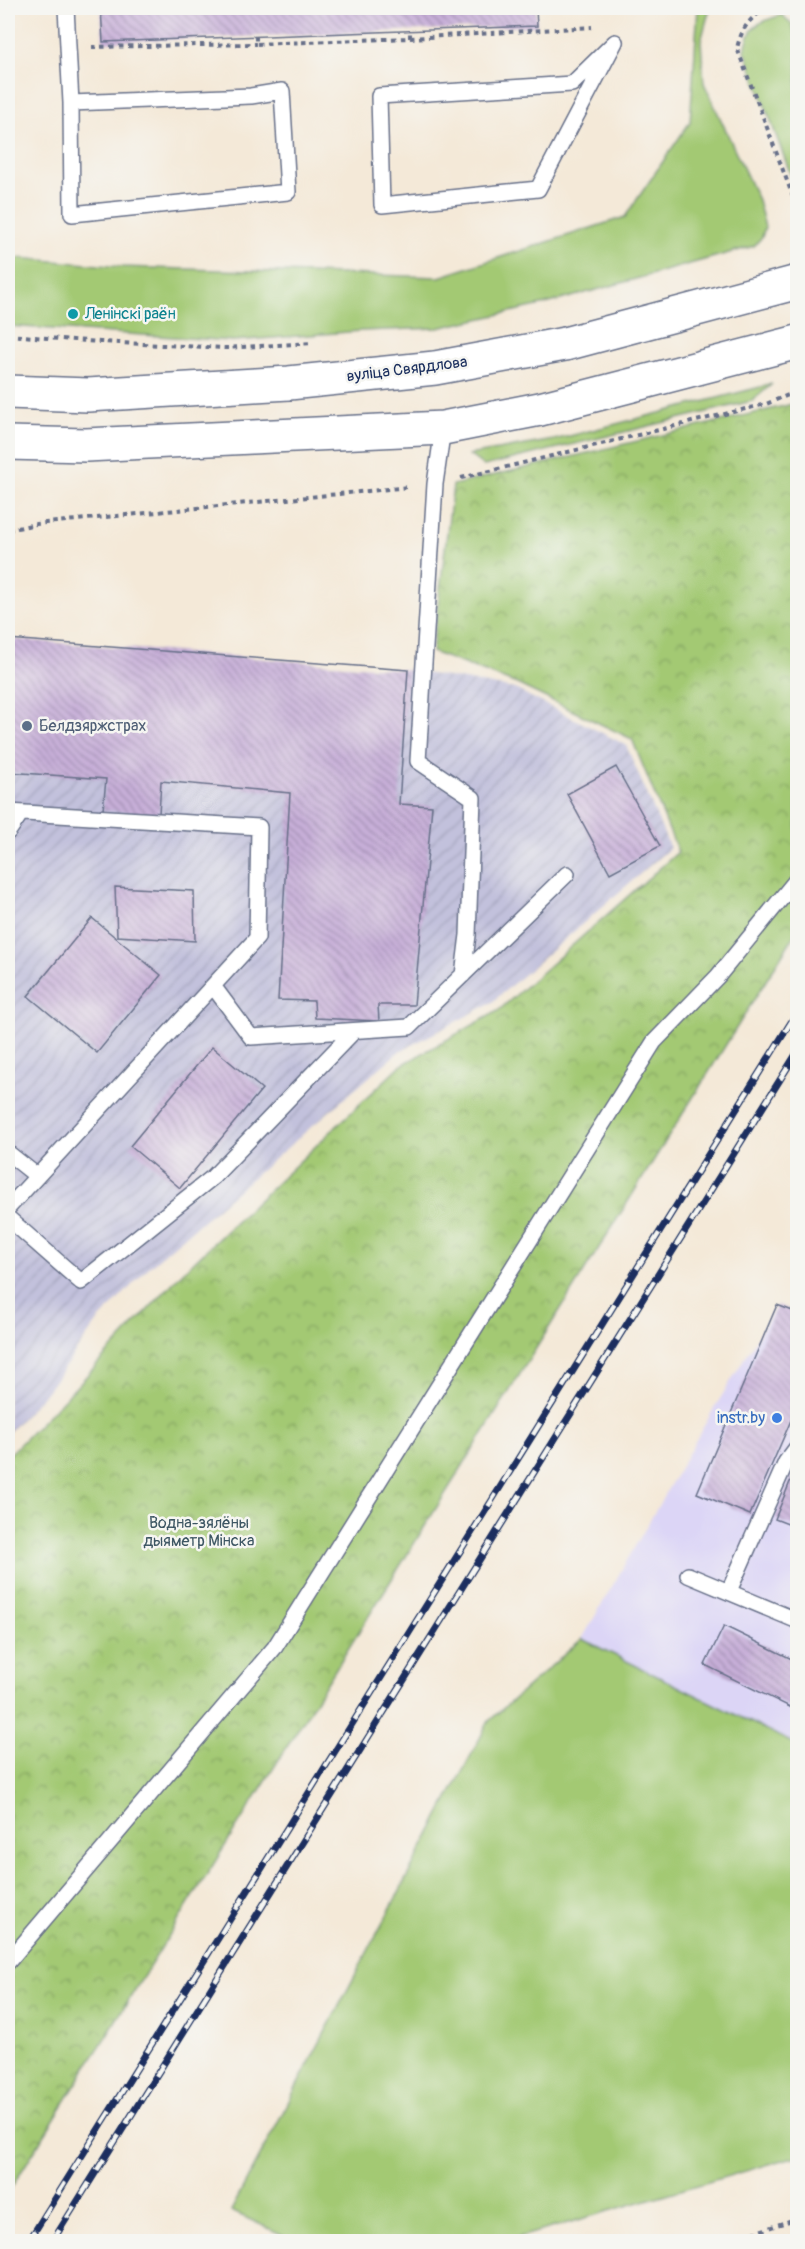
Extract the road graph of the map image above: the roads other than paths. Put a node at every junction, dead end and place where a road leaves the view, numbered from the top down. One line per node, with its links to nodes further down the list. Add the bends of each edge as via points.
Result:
1 (66, 8): 3 (lane)
2 (615, 42): 2 (lane, via 572,84 379,96 382,206 538,189)
3 (71, 103): 3 (lane, via 72,214 288,192 282,92)
4 (798, 282): 6 (main road, вуліца Свярдлова, via 565,344 435,368 289,383 100,394)
5 (798, 342): 7 (main road, via 540,409)
6 (8, 392)
7 (443, 428): 9 (main road); 15 (lane, via 435,484 418,761 473,798)
8 (8, 444): 9 (main road)
9 (86, 445): 10 (main road)
10 (8, 463)
11 (14, 813): 12 (lane); 16 (lane, via 259,826 257,938)
12 (8, 832)
13 (567, 874): 15 (lane)
14 (798, 878): 26 (lane, via 718,976 654,1042 275,1647)
15 (463, 975): 17 (lane, via 409,1027)
16 (213, 986): 17 (lane, via 251,1037); 19 (lane)
17 (354, 1031): 21 (lane, via 213,1177 81,1282)
18 (8, 1153): 19 (lane)
19 (38, 1176): 20 (lane)
20 (8, 1208)
21 (8, 1218)
22 (798, 1446): 24 (lane, via 786,1462)
23 (688, 1575): 24 (lane)
24 (729, 1591): 25 (lane)
25 (798, 1622)
26 (8, 1962)

